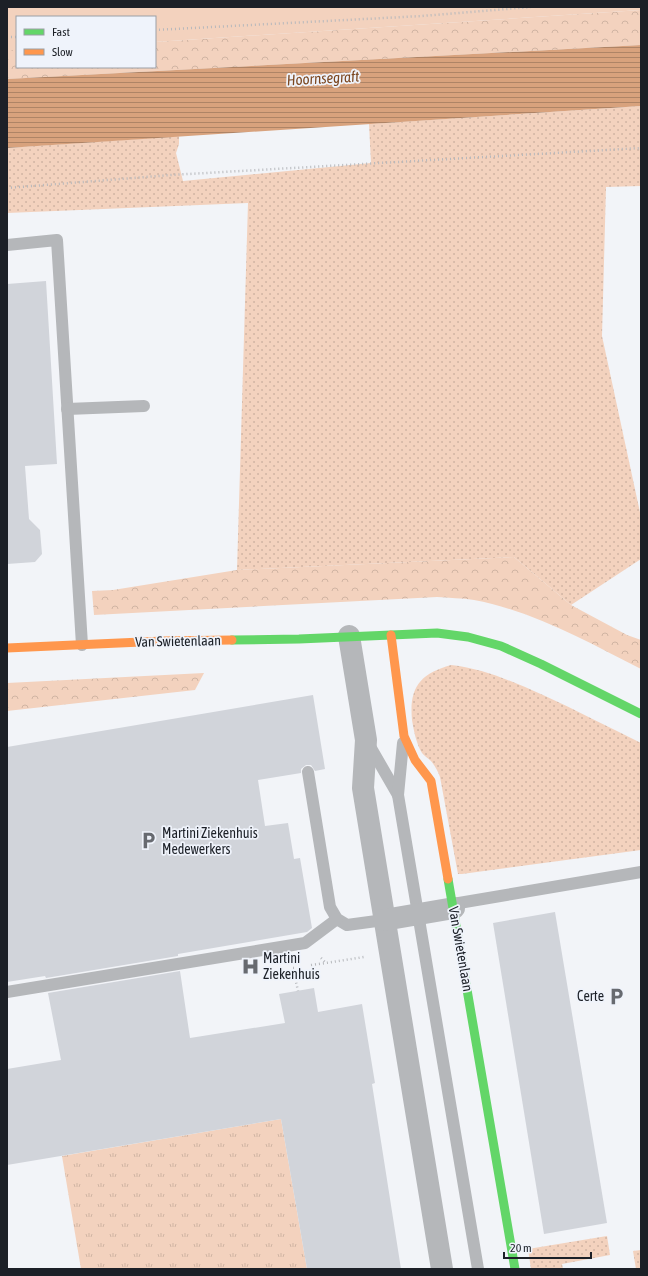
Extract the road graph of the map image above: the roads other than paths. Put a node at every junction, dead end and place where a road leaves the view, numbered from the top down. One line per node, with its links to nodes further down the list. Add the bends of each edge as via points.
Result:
1 (7, 245): 3 (lane, via 57,240)
2 (144, 406): 3 (lane)
3 (68, 409): 6 (lane)
4 (391, 635): 5 (street, Van Swietenlaan); 8 (street, Van Swietenlaan, via 437,633 468,637 501,646); 9 (street, Van Swietenlaan)
5 (349, 636): 6 (street, Van Swietenlaan); 10 (street)
6 (82, 645): 7 (street, Van Swietenlaan)
7 (7, 648)
8 (641, 714)
9 (404, 736): 12 (lane); 14 (street, Van Swietenlaan, via 415,760 431,782)
10 (366, 740): 12 (lane); 17 (street, via 363,788)
11 (308, 772): 16 (lane, via 330,907)
12 (398, 795): 15 (lane)
13 (641, 872): 14 (lane)
14 (453, 906): 15 (street); 21 (street, Van Swietenlaan)
15 (418, 914): 17 (street); 20 (lane)
16 (337, 919): 17 (lane, via 347,925); 18 (lane, via 305,943)
17 (384, 920): 19 (street)
18 (7, 992)
19 (442, 1269)
20 (478, 1269)
21 (515, 1269)

